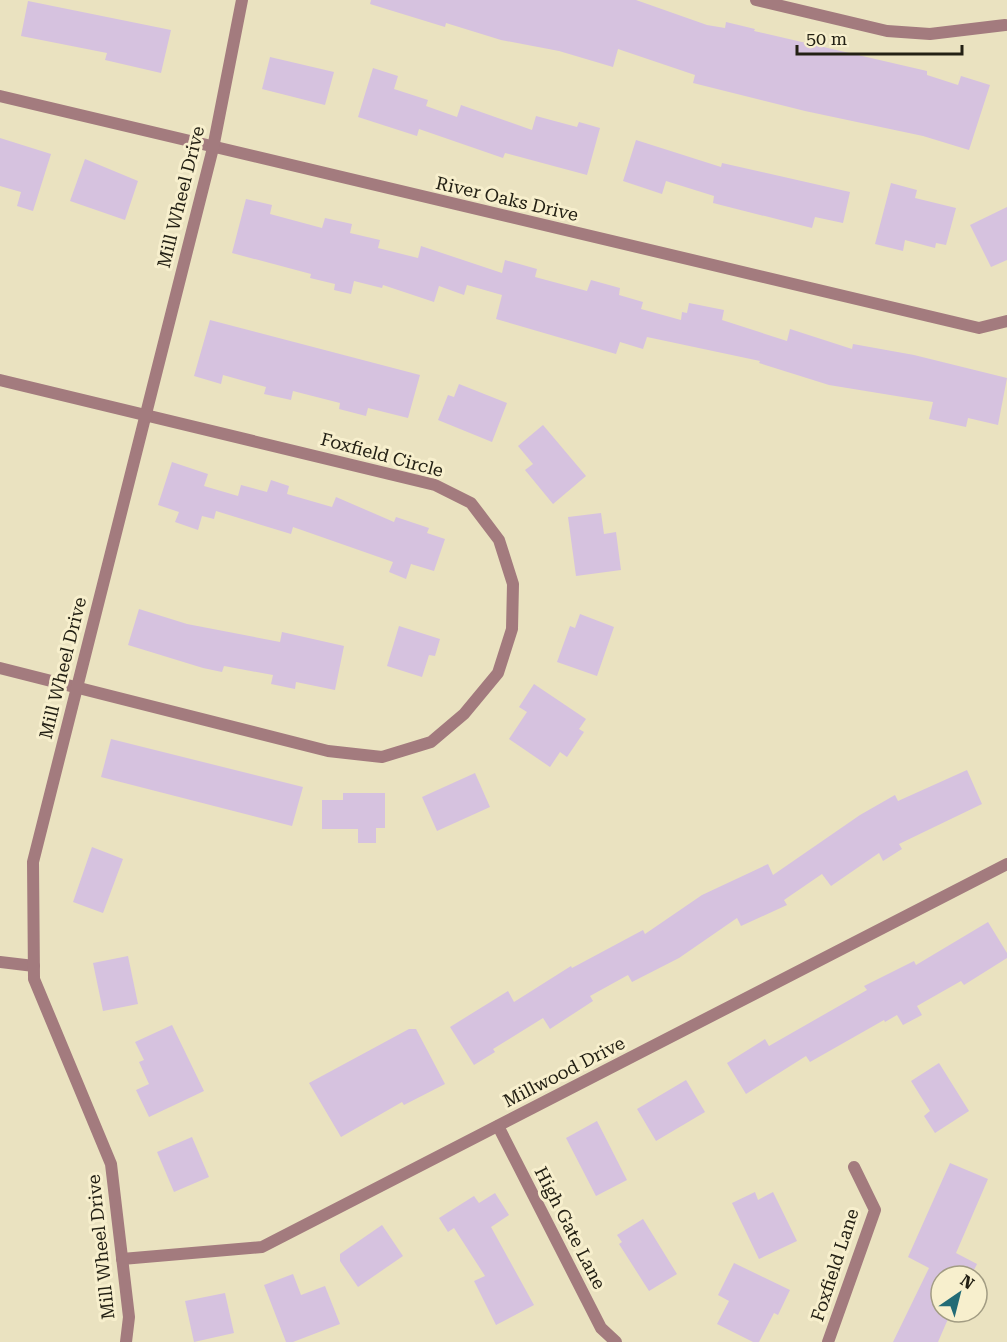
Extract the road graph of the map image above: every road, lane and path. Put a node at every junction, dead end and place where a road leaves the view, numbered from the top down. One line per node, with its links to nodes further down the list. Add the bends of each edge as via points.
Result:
1 (242, 0): 5 (street, Mill Wheel Drive)
2 (756, 0): 3 (street, via 887,31 930,34)
3 (1005, 25)
4 (0, 96): 5 (street, River Oaks Drive)
5 (213, 148): 6 (street, River Oaks Drive, via 978,328); 8 (street, Mill Wheel Drive)
6 (1007, 321)
7 (0, 380): 8 (street, Foxfield Circle)
8 (144, 415): 10 (street, Mill Wheel Drive); 10 (street, Foxfield Circle, via 435,485 471,503 499,540 513,584 512,629 498,673 464,714 431,742 382,757 328,751)
9 (0, 668): 10 (street, Foxfield Circle)
10 (77, 686): 13 (street, Mill Wheel Drive, via 33,862)
11 (1007, 864): 14 (street, Millwood Drive)
12 (0, 962): 13 (street)
13 (34, 966): 16 (street, Mill Wheel Drive, via 34,979 111,1164)
14 (498, 1126): 16 (street, Millwood Drive, via 262,1247); 18 (street, High Gate Lane, via 601,1328)
15 (854, 1167): 19 (street, Foxfield Lane, via 875,1210)
16 (122, 1259): 17 (street, Mill Wheel Drive, via 129,1317)
17 (126, 1342)
18 (616, 1342)
19 (828, 1342)

